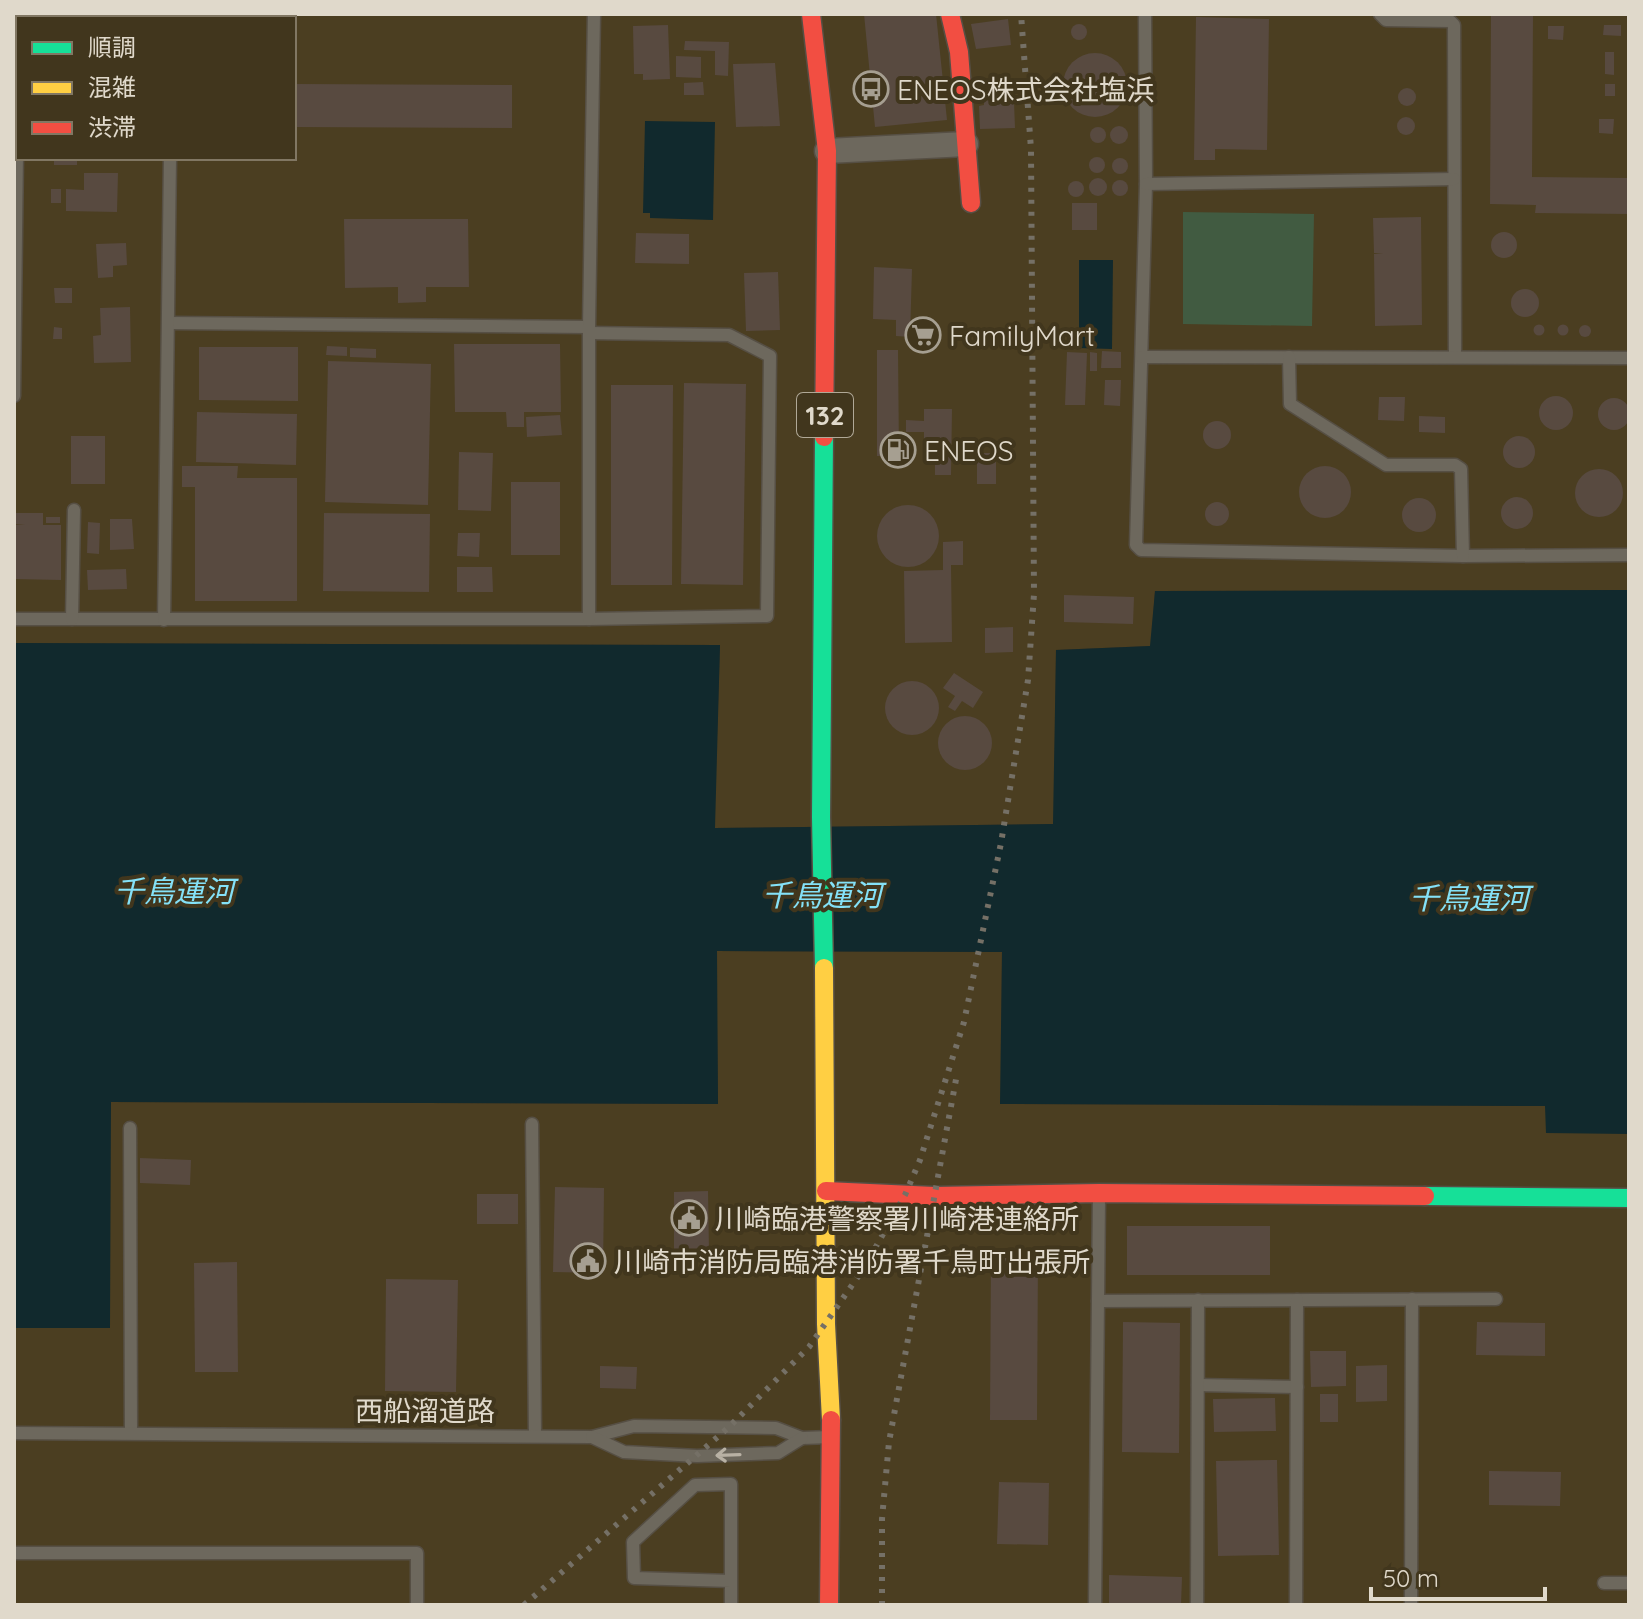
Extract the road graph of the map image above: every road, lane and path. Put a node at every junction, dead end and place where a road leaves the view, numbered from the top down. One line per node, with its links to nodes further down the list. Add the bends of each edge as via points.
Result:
1 (594, 14): 14 (lane)
2 (811, 14): 7 (main road, 132)
3 (950, 14): 6 (main road, via 959,52)
4 (1145, 14): 11 (lane)
5 (1380, 14): 10 (lane, via 1386,20 1454,25)
6 (966, 144): 7 (street); 12 (main road)
7 (827, 151): 29 (main road, 132, via 821,817)
8 (17, 160): 19 (lane)
9 (170, 160): 13 (lane)
10 (1454, 179): 11 (lane); 15 (lane)
11 (1146, 184): 16 (lane)
12 (971, 203)
13 (169, 323): 14 (lane); 26 (lane)
14 (589, 330): 25 (lane); 25 (lane, via 729,335 770,356 767,616)
15 (1455, 356): 17 (lane); 18 (lane)
16 (1142, 357): 17 (lane); 22 (lane, via 1136,545 1141,550)
17 (1289, 357): 22 (lane, via 1290,404 1386,465 1461,469)
18 (1629, 358)
19 (14, 396)
20 (74, 510): 24 (lane)
21 (1629, 555): 22 (lane)
22 (1463, 556)
23 (14, 619): 24 (lane)
24 (72, 619): 26 (lane)
25 (589, 619): 26 (lane)
26 (164, 620)
27 (532, 1124): 41 (lane)
28 (130, 1128): 40 (lane)
29 (826, 1191): 30 (main road, via 934,1196); 43 (main road, 132)
30 (1099, 1193): 31 (main road); 36 (lane)
31 (1629, 1198)
32 (1412, 1299): 33 (lane); 35 (lane); 55 (lane)
33 (1496, 1299)
34 (1198, 1300): 35 (lane); 36 (lane); 37 (lane)
35 (1297, 1300): 38 (lane)
36 (1098, 1301): 52 (lane)
37 (1198, 1385): 38 (lane); 53 (lane)
38 (1297, 1387): 54 (lane)
39 (14, 1433): 40 (lane, 西船溜道路)
40 (131, 1433): 41 (lane, 西船溜道路)
41 (535, 1435): 42 (lane, 西船溜道路)
42 (592, 1437): 44 (lane, 西船溜道路, via 634,1426 776,1428); 44 (lane, one-way to 42, via 778,1453 697,1456 624,1452)
43 (832, 1437): 44 (lane, 西船溜道路); 51 (main road)
44 (802, 1438)
45 (14, 1553): 49 (lane, via 417,1553)
46 (731, 1581): 46 (lane, via 731,1484 695,1485 633,1542 634,1578); 50 (lane)
47 (1604, 1583): 48 (lane)
48 (1629, 1583)
49 (417, 1605)
50 (731, 1605)
51 (829, 1605)
52 (1095, 1605)
53 (1197, 1605)
54 (1296, 1605)
55 (1411, 1605)

